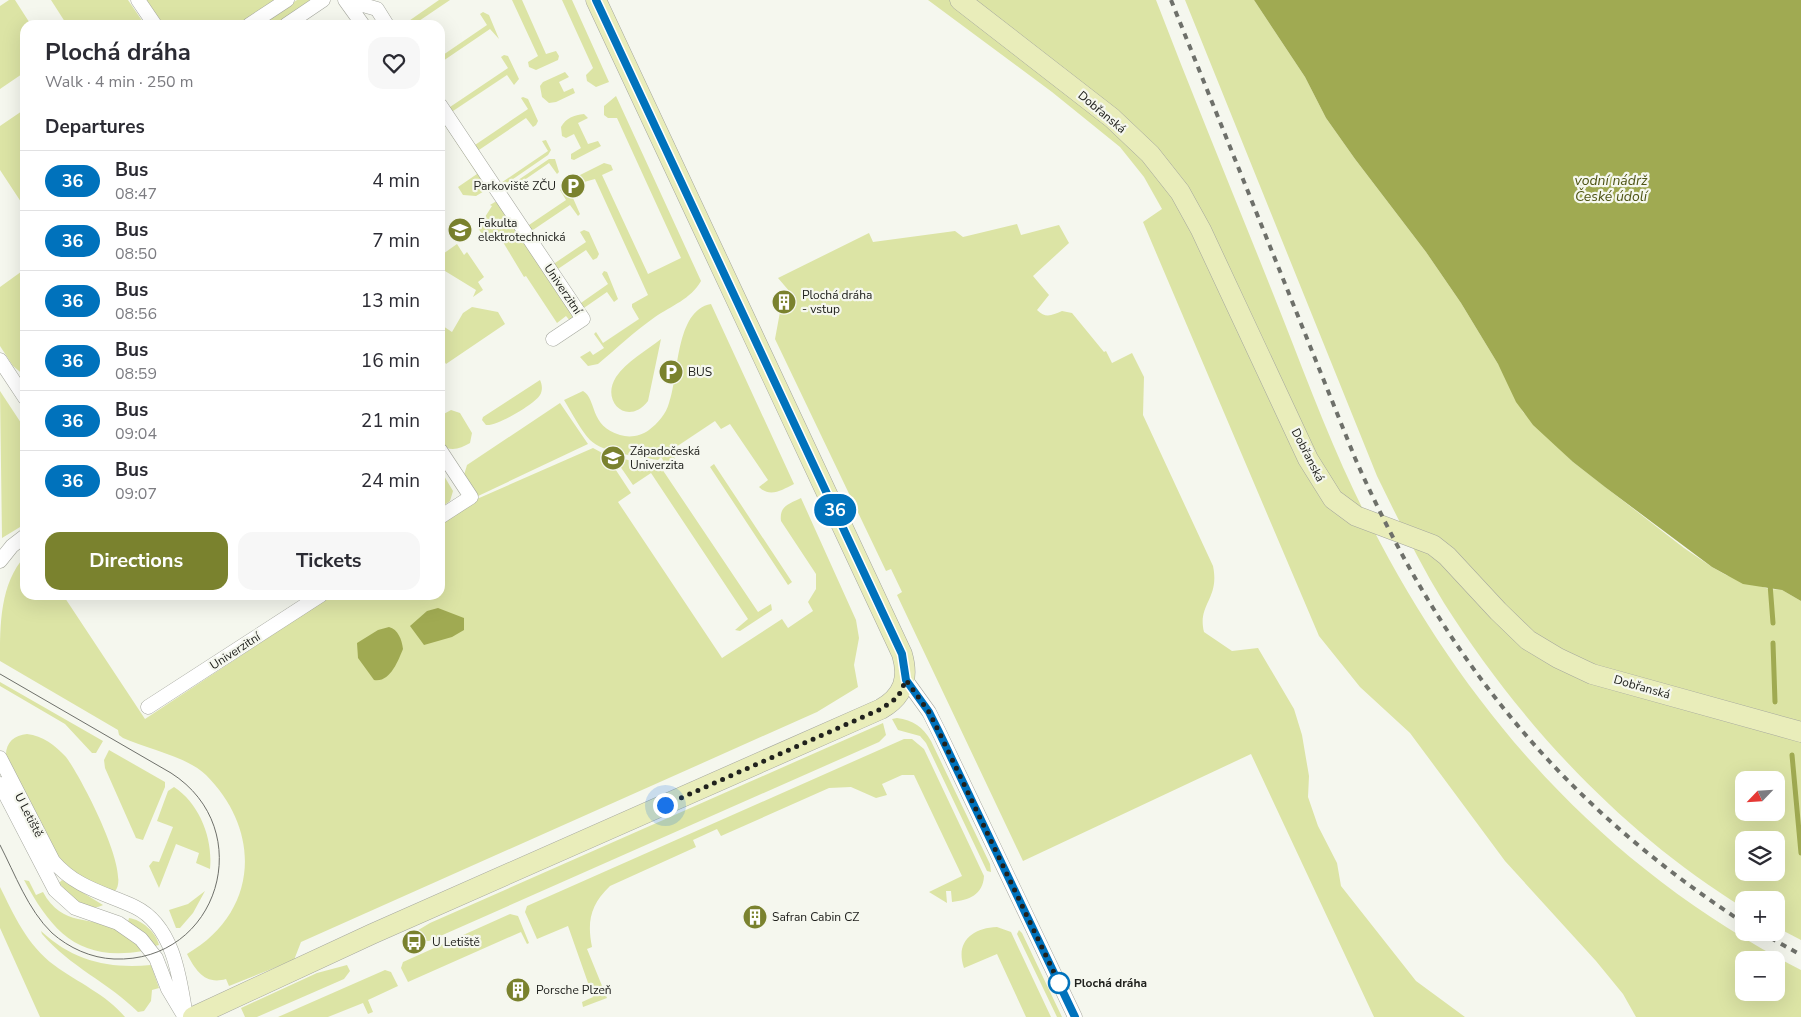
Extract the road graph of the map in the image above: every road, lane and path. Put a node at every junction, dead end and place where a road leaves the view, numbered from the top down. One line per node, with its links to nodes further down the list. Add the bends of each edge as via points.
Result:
1 (138, 0): 7 (street)
2 (287, 0): 8 (street)
3 (323, 0): 9 (street)
4 (345, 0): 10 (street); 11 (street, via 377,9)
5 (596, 0): 21 (street, via 902,654)
6 (960, 0): 23 (street, Dobřanská, via 1112,118 1150,154 1180,192 1201,230 1308,459 1333,499 1356,516 1433,546 1447,556 1528,640 1558,658 1592,674)
7 (152, 20)
8 (257, 20)
9 (293, 20)
10 (359, 20)
11 (384, 20)
12 (445, 112): 13 (street, Univerzitní, via 583,318)
13 (553, 339)
14 (0, 360): 15 (street)
15 (20, 390)
16 (445, 458): 17 (street, via 471,497)
17 (445, 514)
18 (20, 540): 19 (street)
19 (0, 561)
20 (313, 600): 22 (street, Univerzitní)
21 (906, 680): 27 (street, via 898,697 881,709 372,934); 28 (street, via 929,712)
22 (148, 708)
23 (1801, 732)
24 (0, 758): 26 (street, U Letiště, via 59,868 88,889 136,908 158,926 177,969)
25 (0, 784): 26 (street, U Letiště, via 55,890 75,908 118,923 141,939 156,958 168,989)
26 (185, 1017)
27 (193, 1017)
28 (1075, 1017)

